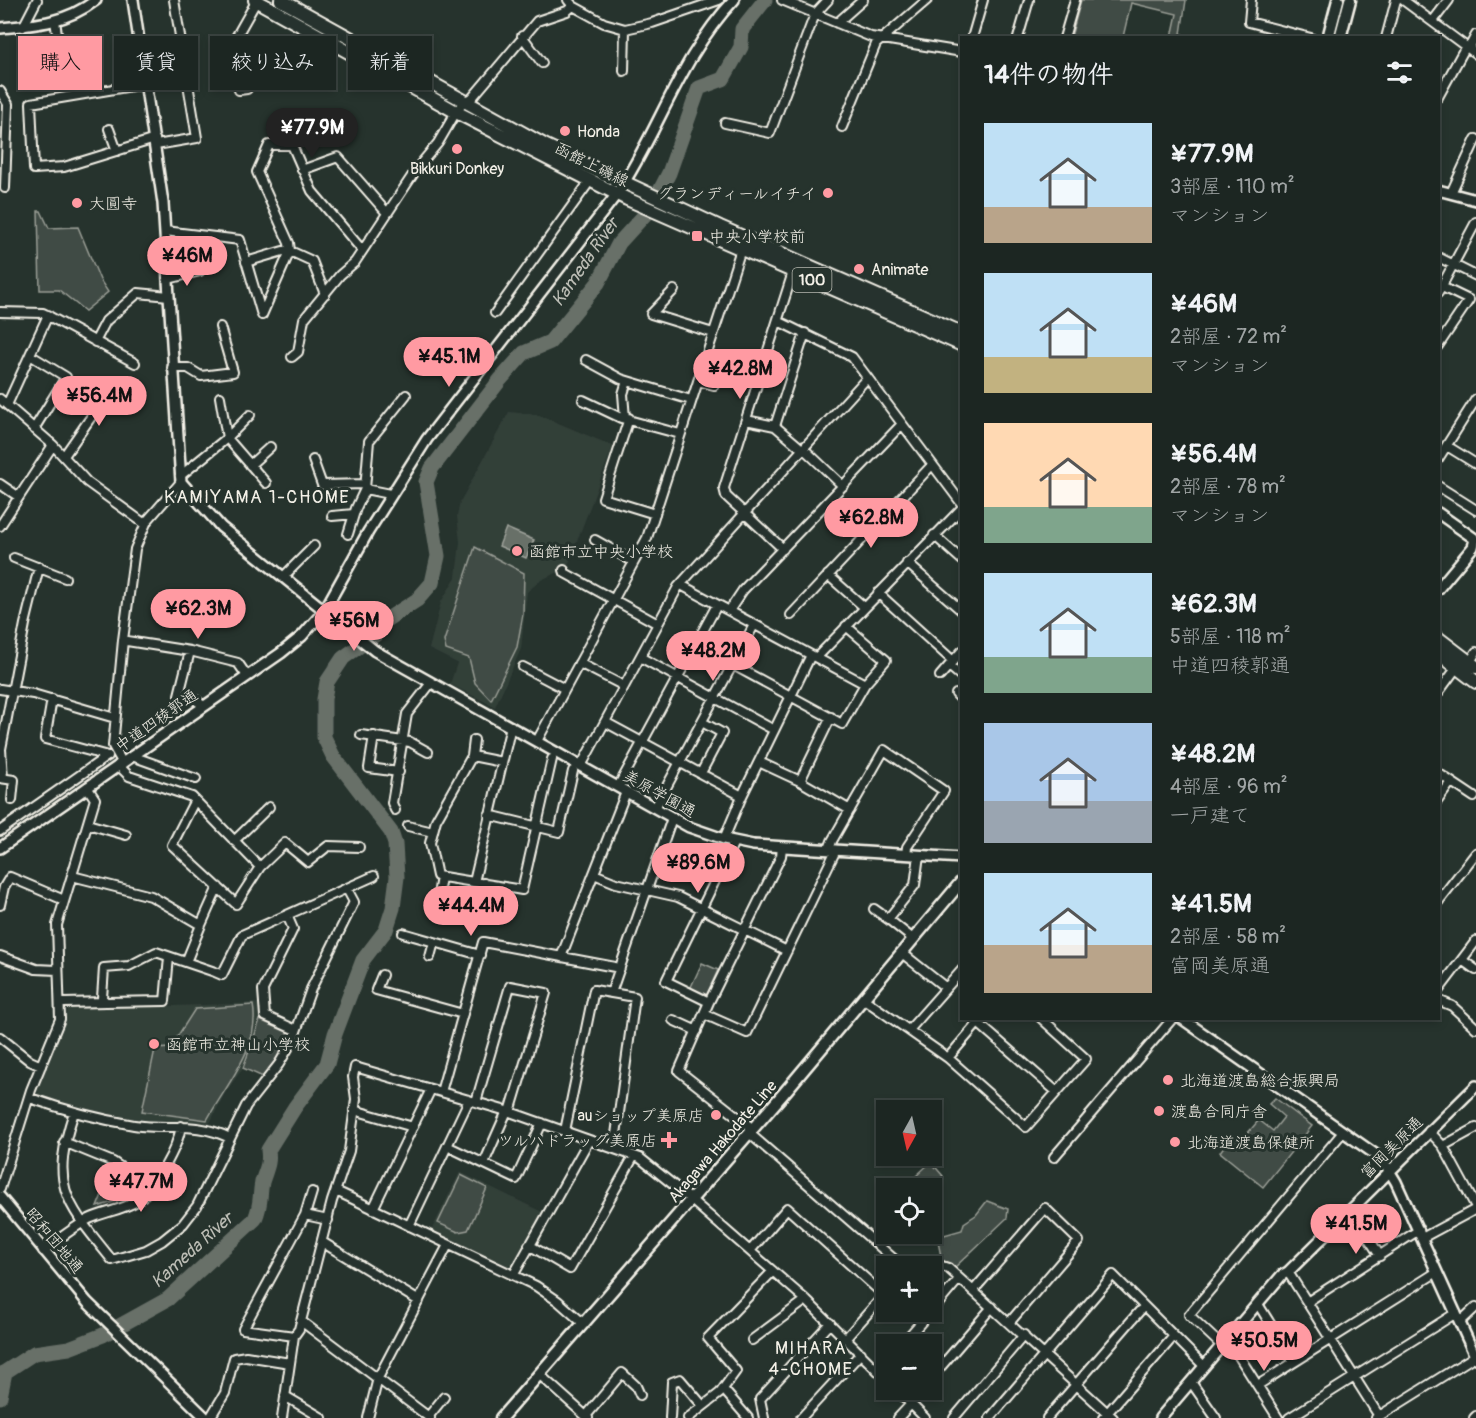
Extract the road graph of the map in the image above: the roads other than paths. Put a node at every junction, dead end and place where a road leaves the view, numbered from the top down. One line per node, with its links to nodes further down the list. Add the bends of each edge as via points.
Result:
1 (37, 0): 27 (street)
2 (96, 0): 24 (street)
3 (133, 0): 32 (street)
4 (174, 0): 57 (street, via 197,138)
5 (256, 0): 33 (street); 52 (main road, 函館上磯線 / 100)
6 (281, 0): 52 (main road, 函館上磯線 / 100)
7 (719, 0): 29 (street)
8 (734, 0): 61 (street, 中道四稜郭通, via 688,60)
9 (782, 0): 23 (street)
10 (828, 0): 23 (street)
11 (863, 0): 26 (street)
12 (927, 0): 42 (street)
13 (982, 0): 35 (street)
14 (1029, 0): 36 (street)
15 (1075, 0): 37 (street)
16 (1251, 0): 38 (street, via 1249,22)
17 (1338, 0): 39 (main road)
18 (1350, 0): 40 (main road)
19 (1396, 0): 41 (street)
20 (1403, 0): 25 (street)
21 (1449, 0): 25 (street)
22 (571, 3): 29 (street, via 604,23); 34 (street, via 567,11 537,21)
23 (815, 14): 26 (street); 53 (street, via 770,133)
24 (55, 21): 27 (street); 31 (street)
25 (1432, 21): 43 (street)
26 (837, 23): 42 (street)
27 (23, 27): 28 (street)
28 (0, 28)
29 (625, 29): 47 (street)
30 (1476, 35): 43 (street)
31 (57, 36)
32 (138, 36)
33 (236, 36)
34 (522, 36): 46 (street); 52 (street, via 472,98)
35 (973, 36)
36 (1019, 36)
37 (1065, 36)
38 (1303, 36)
39 (1329, 36)
40 (1341, 36)
41 (1387, 36)
42 (881, 39): 44 (street); 54 (street)
43 (1467, 47): 45 (street); 51 (street)
44 (960, 52)
45 (1476, 54)
46 (542, 63)
47 (624, 70)
48 (114, 89): 58 (street, via 31,103 34,169 55,169)
49 (145, 90): 57 (street)
50 (0, 91): 62 (street, via 8,104)
51 (1440, 94)
52 (460, 107): 60 (main road, 函館上磯線 / 100); 61 (main road, 函館上磯線 / 100); 67 (street)
53 (725, 123)
54 (842, 127)
55 (109, 129): 58 (street)
56 (1476, 139): 64 (street)
57 (155, 142): 58 (street); 69 (street)
58 (117, 151)
59 (302, 170): 67 (street, via 338,157); 71 (street, via 292,145 269,145 257,172); 72 (street, via 312,191)
60 (590, 181): 65 (main road, 函館上磯線 / 100); 85 (street)
61 (624, 183): 65 (street, 中道四稜郭通); 70 (main road, 函館上磯線 / 100)
62 (5, 188)
63 (1440, 190): 64 (street)
64 (1451, 193): 66 (street)
65 (617, 194): 70 (main road, 函館上磯線 / 100); 139 (street, 中道四稜郭通, via 448,410)
66 (1476, 200)
67 (387, 213): 72 (street)
68 (1476, 222): 75 (street)
69 (165, 231): 74 (street, via 240,240); 79 (street)
70 (743, 244): 77 (main road, 函館上磯線 / 100); 89 (main road, 函館上磯線 / 100); 90 (street)
71 (290, 250): 74 (street); 74 (street, via 262,315); 82 (street, via 312,261)
72 (362, 250): 82 (street, via 356,262)
73 (1440, 258): 75 (street)
74 (246, 262)
75 (1454, 265): 78 (street); 81 (street)
76 (200, 271): 79 (street)
77 (794, 272): 87 (street); 94 (main road, 函館上磯線 / 100)
78 (1476, 276)
79 (168, 279): 83 (street)
80 (674, 290): 90 (street, via 651,314)
81 (1440, 290): 93 (street, via 1468,300)
82 (325, 294): 96 (street, via 304,319 298,352)
83 (169, 296): 92 (street, via 138,293 106,321); 99 (street)
84 (0, 312): 86 (street)
85 (495, 314)
86 (48, 315): 92 (street); 95 (street)
87 (778, 321): 91 (street); 116 (street)
88 (220, 327): 99 (street, via 233,372 201,376 188,368)
89 (960, 332)
90 (713, 333): 102 (street)
91 (805, 333): 100 (street, via 852,357); 118 (street)
92 (95, 342): 98 (street)
93 (1440, 343)
94 (960, 344)
95 (30, 355): 110 (street); 119 (street, via 66,377)
96 (292, 357)
97 (586, 360): 101 (street)
98 (135, 363)
99 (172, 368): 133 (street)
100 (867, 378): 117 (street); 126 (street)
101 (627, 381): 109 (street); 115 (street, via 623,394)
102 (698, 381): 104 (street); 109 (street)
103 (114, 384): 127 (street)
104 (714, 386)
105 (406, 395): 137 (street, via 369,441)
106 (220, 397): 121 (street)
107 (1476, 399): 112 (street)
108 (583, 400): 115 (street)
109 (691, 400): 120 (street)
110 (4, 402): 111 (street); 119 (street)
111 (0, 412)
112 (1468, 412): 114 (street); 123 (street)
113 (250, 415): 121 (street)
114 (1476, 417)
115 (627, 418): 120 (street); 145 (street, via 603,498)
116 (746, 420): 118 (street); 146 (street, via 724,488 726,496)
117 (902, 424): 132 (street); 136 (street)
118 (775, 426): 126 (street)
119 (34, 429): 124 (street)
120 (681, 434): 145 (street)
121 (226, 438): 131 (street); 133 (street)
122 (1440, 439): 123 (street)
123 (1448, 444): 128 (street); 130 (street)
124 (53, 445): 127 (street); 140 (street)
125 (270, 447): 131 (street)
126 (802, 449): 136 (street); 146 (street)
127 (64, 456): 149 (street, via 87,482)
128 (1440, 456)
129 (313, 460): 137 (street, via 322,485)
130 (1476, 464)
131 (250, 465): 134 (street)
132 (932, 465): 141 (street); 163 (street)
133 (180, 479): 149 (street); 164 (street, 美原学園通, via 206,513)
134 (266, 483)
135 (0, 484): 140 (street)
136 (843, 486): 156 (street)
137 (365, 487): 139 (street); 144 (street)
138 (1440, 487): 143 (street)
139 (390, 494): 173 (street, 中道四稜郭通)
140 (20, 497): 150 (street)
141 (960, 503)
142 (960, 508): 152 (street)
143 (1476, 510)
144 (354, 514): 148 (street); 151 (street)
145 (655, 514): 159 (street)
146 (745, 514): 156 (street); 166 (street)
147 (1440, 514): 153 (street)
148 (332, 516)
149 (146, 524): 209 (street, via 135,549)
150 (0, 526)
151 (348, 534)
152 (934, 535): 158 (street); 160 (street)
153 (1476, 538): 167 (street)
154 (595, 540): 159 (street)
155 (314, 546): 164 (street)
156 (783, 549): 174 (street, via 743,590)
157 (14, 558): 161 (street)
158 (960, 558)
159 (634, 562): 169 (street)
160 (908, 563): 168 (street); 172 (street)
161 (39, 567): 165 (street); 203 (street)
162 (564, 570): 169 (street)
163 (828, 575): 171 (street); 175 (street)
164 (283, 577): 173 (street, 美原学園通)
165 (66, 578)
166 (681, 585): 170 (street); 176 (street)
167 (1440, 587)
168 (878, 593): 171 (street); 188 (street)
169 (614, 600): 176 (street); 187 (street)
170 (717, 605): 174 (street); 195 (street)
171 (864, 607): 178 (street)
172 (960, 609)
173 (324, 611): 193 (street, 中道四稜郭通, via 302,636); 197 (street, 美原学園通, via 375,651)
174 (729, 611): 177 (street)
175 (791, 615)
176 (658, 624): 185 (street)
177 (754, 625): 184 (street); 189 (street)
178 (846, 626): 184 (street); 198 (street, via 886,660)
179 (1440, 639): 186 (main road)
180 (127, 641): 181 (street)
181 (190, 651): 193 (street, via 238,663); 207 (street, via 179,695)
182 (960, 653): 188 (street)
183 (1440, 654): 191 (main road)
184 (814, 656): 198 (street); 204 (street)
185 (640, 657): 195 (street); 199 (street)
186 (1474, 660): 191 (street)
187 (579, 663): 199 (street); 201 (street)
188 (951, 663): 192 (street); 194 (street)
189 (733, 665): 204 (street); 205 (street)
190 (523, 666): 201 (street)
191 (1457, 667): 196 (main road); 202 (street)
192 (960, 674)
193 (247, 676): 207 (street, 中道四稜郭通)
194 (940, 676)
195 (678, 678): 205 (street); 219 (street)
196 (1476, 682)
197 (431, 684): 212 (street, 美原学園通); 217 (street, via 407,714)
198 (865, 684): 208 (street, via 842,724)
199 (624, 686): 210 (street)
200 (0, 689): 203 (street)
201 (565, 689): 218 (street)
202 (1440, 690)
203 (12, 692): 206 (street); 234 (street, via 1,749)
204 (791, 696): 208 (street); 213 (street)
205 (716, 698): 211 (street); 213 (street)
206 (52, 699): 209 (street); 224 (street, via 45,739)
207 (204, 706): 222 (street, 中道四稜郭通)
208 (831, 717): 236 (street)
209 (115, 718): 221 (street)
210 (605, 722): 219 (street); 230 (street)
211 (702, 722): 227 (street); 232 (street, via 722,733)
212 (511, 726): 218 (street, 美原学園通); 226 (street)
213 (774, 730): 228 (street)
214 (362, 735): 215 (street)
215 (374, 736): 217 (street); 231 (street, via 369,768)
216 (474, 740): 223 (street)
217 (404, 741): 220 (street); 231 (street)
218 (537, 741): 230 (street, 美原学園通)
219 (643, 742): 227 (street); 239 (street)
220 (428, 752)
221 (115, 753): 224 (street); 229 (street)
222 (132, 756): 229 (street, 中道四稜郭通); 235 (street)
223 (472, 756): 226 (street); 255 (street)
224 (106, 757): 254 (street)
225 (552, 759): 253 (street)
226 (502, 762): 249 (street)
227 (680, 762): 232 (street); 246 (street)
228 (759, 762): 236 (street); 240 (street)
229 (120, 764): 238 (street, 中道四稜郭通); 244 (street, via 129,776)
230 (577, 768): 239 (street, 美原学園通); 253 (street, via 559,832)
231 (399, 772): 247 (street)
232 (701, 773): 240 (street)
233 (1440, 774): 237 (street)
234 (2, 778): 243 (street, via 14,780)
235 (196, 779)
236 (800, 782): 248 (street)
237 (1451, 782): 241 (street); 242 (street)
238 (87, 787): 261 (street, 中道四稜郭通); 279 (street, via 95,799)
239 (622, 789): 246 (street, 美原学園通); 268 (street)
240 (742, 796): 257 (street)
241 (1440, 797)
242 (1474, 797)
243 (12, 800)
244 (195, 800): 258 (street); 275 (street, via 172,845)
245 (269, 807): 258 (street)
246 (656, 808): 250 (street, 美原学園通)
247 (394, 810)
248 (850, 810): 262 (street); 264 (street, via 884,750 944,791)
249 (489, 815): 253 (street); 272 (street)
250 (672, 818): 257 (street, 美原学園通); 277 (street)
251 (91, 825): 256 (street)
252 (408, 826): 255 (street)
253 (536, 826): 273 (street, via 522,890)
254 (0, 831)
255 (433, 832): 271 (street, via 430,843 437,876)
256 (126, 835)
257 (729, 840): 260 (street, 美原学園通); 283 (street)
258 (234, 841): 267 (street)
259 (359, 847): 267 (street, via 328,846 308,862 285,843)
260 (782, 847): 262 (street, 美原学園通); 288 (street)
261 (0, 848)
262 (832, 850): 264 (street, 美原学園通); 293 (street)
263 (1476, 853): 278 (street)
264 (906, 854): 265 (street, 美原学園通)
265 (919, 855): 266 (street, 美原学園通); 286 (street, via 915,885)
266 (960, 858)
267 (261, 867): 275 (street, via 236,904)
268 (594, 874): 277 (street); 299 (street)
269 (374, 876): 276 (street)
270 (76, 877): 287 (street, via 151,896)
271 (441, 877): 272 (street); 280 (street)
272 (474, 882): 273 (street)
273 (484, 883): 282 (street)
274 (960, 883): 290 (main road, Akagawa Hakodate Line)
275 (218, 887): 287 (street)
276 (347, 889): 285 (street); 325 (street, via 354,902 311,989)
277 (647, 890): 283 (street, via 678,897); 302 (street)
278 (1440, 899)
279 (64, 900): 281 (street, via 10,877); 303 (street, via 57,925)
280 (437, 901)
281 (0, 905)
282 (479, 906)
283 (701, 909): 288 (street); 313 (street, via 666,981)
284 (874, 909): 286 (street)
285 (287, 915): 301 (street, via 242,934 222,975); 325 (street, via 293,929 262,998 265,1016)
286 (888, 919): 290 (street)
287 (201, 925): 301 (street)
288 (744, 930): 293 (street); 313 (street)
289 (403, 933): 291 (street)
290 (913, 939): 294 (main road, Akagawa Hakodate Line)
291 (434, 942): 295 (street); 298 (street)
292 (1476, 942): 300 (street)
293 (787, 951): 316 (street, via 747,1033)
294 (902, 953): 307 (street); 310 (main road, Akagawa Hakodate Line)
295 (480, 955): 299 (street, via 483,942); 315 (street)
296 (0, 956): 303 (street, via 36,969)
297 (169, 957): 301 (street); 312 (street, via 165,1001); 312 (street, via 156,952 129,966 104,968 102,998)
298 (430, 957)
299 (561, 957): 302 (street)
300 (1462, 960): 304 (street); 308 (street)
301 (186, 962)
302 (620, 968): 309 (street)
303 (57, 970): 330 (street, via 60,1019)
304 (1476, 970)
305 (960, 972): 307 (street)
306 (382, 975): 315 (street, via 376,990)
307 (946, 988): 326 (street)
308 (1440, 988)
309 (611, 993): 344 (street, via 594,990); 353 (street, via 635,997)
310 (864, 999): 326 (street); 345 (main road, Akagawa Hakodate Line)
311 (1440, 1001): 318 (street)
312 (106, 1002): 314 (street)
313 (709, 1002): 316 (street)
314 (64, 1003)
315 (463, 1014): 333 (street)
316 (704, 1014): 327 (street)
317 (1476, 1014): 318 (street)
318 (1468, 1018): 324 (street)
319 (673, 1020): 327 (street)
320 (1043, 1020): 334 (street, via 1086,1059)
321 (1171, 1020): 355 (street)
322 (1184, 1020): 347 (street)
323 (980, 1021): 329 (street); 334 (street)
324 (1476, 1028)
325 (296, 1030): 348 (street, via 285,1056 246,1106)
326 (909, 1030): 329 (street)
327 (697, 1031): 345 (street, via 679,1071)
328 (0, 1037): 330 (street)
329 (948, 1058): 334 (street, via 1026,1127)
330 (41, 1066): 335 (street)
331 (1476, 1086): 346 (street, 富岡美原通)
332 (431, 1089): 333 (street); 337 (street, via 355,1067); 342 (street)
333 (441, 1092): 336 (street)
334 (1057, 1092)
335 (30, 1098): 338 (street); 359 (street)
336 (472, 1101): 339 (street); 339 (street, via 510,986 546,993); 351 (street)
337 (354, 1110): 342 (street); 360 (street, via 349,1151)
338 (74, 1112): 341 (street, via 136,1125); 350 (street)
339 (509, 1112): 340 (street); 356 (street)
340 (542, 1123): 344 (street); 356 (street, via 516,1179)
341 (181, 1126): 348 (street, via 211,1128); 358 (street)
342 (413, 1127): 365 (street)
343 (1476, 1128): 352 (street)
344 (565, 1131): 349 (street)
345 (751, 1131): 363 (main road, Akagawa Hakodate Line); 377 (street)
346 (1429, 1131): 352 (street); 357 (street, 富岡美原通)
347 (1343, 1132): 357 (street, via 1382,1159); 407 (street, via 1189,1315)
348 (230, 1138): 369 (street, via 197,1206 177,1229 154,1246 112,1260)
349 (589, 1140): 353 (street); 374 (street)
350 (64, 1142): 358 (street, via 113,1162); 369 (street, via 62,1181 69,1203)
351 (447, 1146): 356 (street); 370 (street)
352 (1443, 1146): 364 (street)
353 (614, 1149): 354 (street)
354 (634, 1156): 363 (street); 374 (street, via 570,1269)
355 (1054, 1157)
356 (484, 1164)
357 (1389, 1171): 366 (street, 富岡美原通); 371 (street)
358 (151, 1188): 369 (street, via 137,1201)
359 (0, 1189)
360 (336, 1191): 365 (street); 368 (street)
361 (312, 1192): 367 (street)
362 (0, 1197): 375 (street, 昭和団地通)
363 (690, 1200): 376 (street); 399 (main road, Akagawa Hakodate Line)
364 (1476, 1208): 371 (street)
365 (373, 1209): 370 (street)
366 (1350, 1209): 378 (street); 381 (street, 富岡美原通)
367 (305, 1215): 368 (street); 402 (street, via 243,1329)
368 (328, 1220): 372 (street)
369 (82, 1223): 375 (street)
370 (410, 1227): 373 (street)
371 (1421, 1234): 378 (street); 382 (street)
372 (322, 1242): 388 (street); 395 (street)
373 (448, 1245): 383 (street); 388 (street)
374 (530, 1245): 383 (street)
375 (43, 1251): 434 (street, 昭和団地通, via 87,1302)
376 (750, 1251): 380 (street); 404 (street, via 787,1208 884,1295)
377 (891, 1256)
378 (1380, 1256): 389 (street)
379 (942, 1265): 384 (street)
380 (773, 1271): 387 (street); 422 (street, via 708,1338 736,1371)
381 (1288, 1272): 389 (street); 390 (street, 富岡美原通)
382 (1437, 1272): 394 (street); 405 (street)
383 (514, 1274): 399 (street, via 558,1301)
384 (959, 1279): 385 (street); 386 (street)
385 (973, 1291): 393 (street); 398 (street, via 1045,1208 1079,1241)
386 (942, 1298)
387 (806, 1300): 397 (street); 406 (street)
388 (419, 1301): 418 (street)
389 (1307, 1302): 405 (street)
390 (1258, 1304): 407 (street, 富岡美原通); 411 (street)
391 (1144, 1306): 403 (street); 409 (street, via 1113,1275); 420 (street)
392 (1476, 1307): 394 (street)
393 (992, 1308): 398 (street); 413 (street)
394 (1458, 1318): 410 (street); 417 (street)
395 (301, 1321): 402 (street); 418 (street)
396 (921, 1322): 400 (street)
397 (830, 1323): 404 (street); 442 (street, via 760,1400)
398 (1009, 1323): 401 (street)
399 (584, 1324): 416 (main road, Akagawa Hakodate Line)
400 (911, 1334)
401 (1024, 1335): 409 (street); 446 (street)
402 (294, 1336): 412 (street)
403 (1174, 1336): 414 (street); 430 (street)
404 (846, 1338): 408 (street)
405 (1330, 1339): 411 (street); 417 (street)
406 (752, 1340)
407 (1225, 1343): 414 (street, 富岡美原通); 421 (street)
408 (861, 1353): 415 (street); 443 (street)
409 (1045, 1355): 420 (street); 447 (street)
410 (1476, 1357): 433 (street)
411 (1294, 1362): 421 (street)
412 (290, 1363): 424 (street); 434 (street, via 246,1356 234,1358 225,1394)
413 (942, 1366)
414 (1204, 1366): 419 (street, 富岡美原通)
415 (876, 1368)
416 (540, 1375): 432 (street); 438 (main road, Akagawa Hakodate Line)
417 (1354, 1377): 433 (street); 452 (street)
418 (378, 1378): 431 (street); 437 (street)
419 (1191, 1382): 449 (street, 富岡美原通); 450 (street)
420 (1076, 1384): 430 (street); 448 (street)
421 (1258, 1385): 451 (street)
422 (723, 1389): 429 (street); 441 (street)
423 (640, 1395): 432 (street, via 622,1373)
424 (285, 1396): 435 (street); 436 (street)
425 (444, 1396): 431 (street)
426 (907, 1400): 428 (street)
427 (912, 1400): 428 (street)
428 (910, 1403): 444 (street); 445 (street)
429 (703, 1406): 439 (street, via 680,1379 672,1382); 440 (street)
430 (1108, 1416)
431 (429, 1417)
432 (587, 1417)
433 (1377, 1417)
434 (208, 1418)
435 (282, 1418)
436 (322, 1418)
437 (368, 1418)
438 (501, 1418)
439 (670, 1418)
440 (688, 1418)
441 (748, 1418)
442 (764, 1418)
443 (801, 1418)
444 (898, 1418)
445 (925, 1418)
446 (954, 1418)
447 (990, 1418)
448 (1047, 1418)
449 (1160, 1418)
450 (1216, 1418)
451 (1278, 1418)
452 (1289, 1418)

